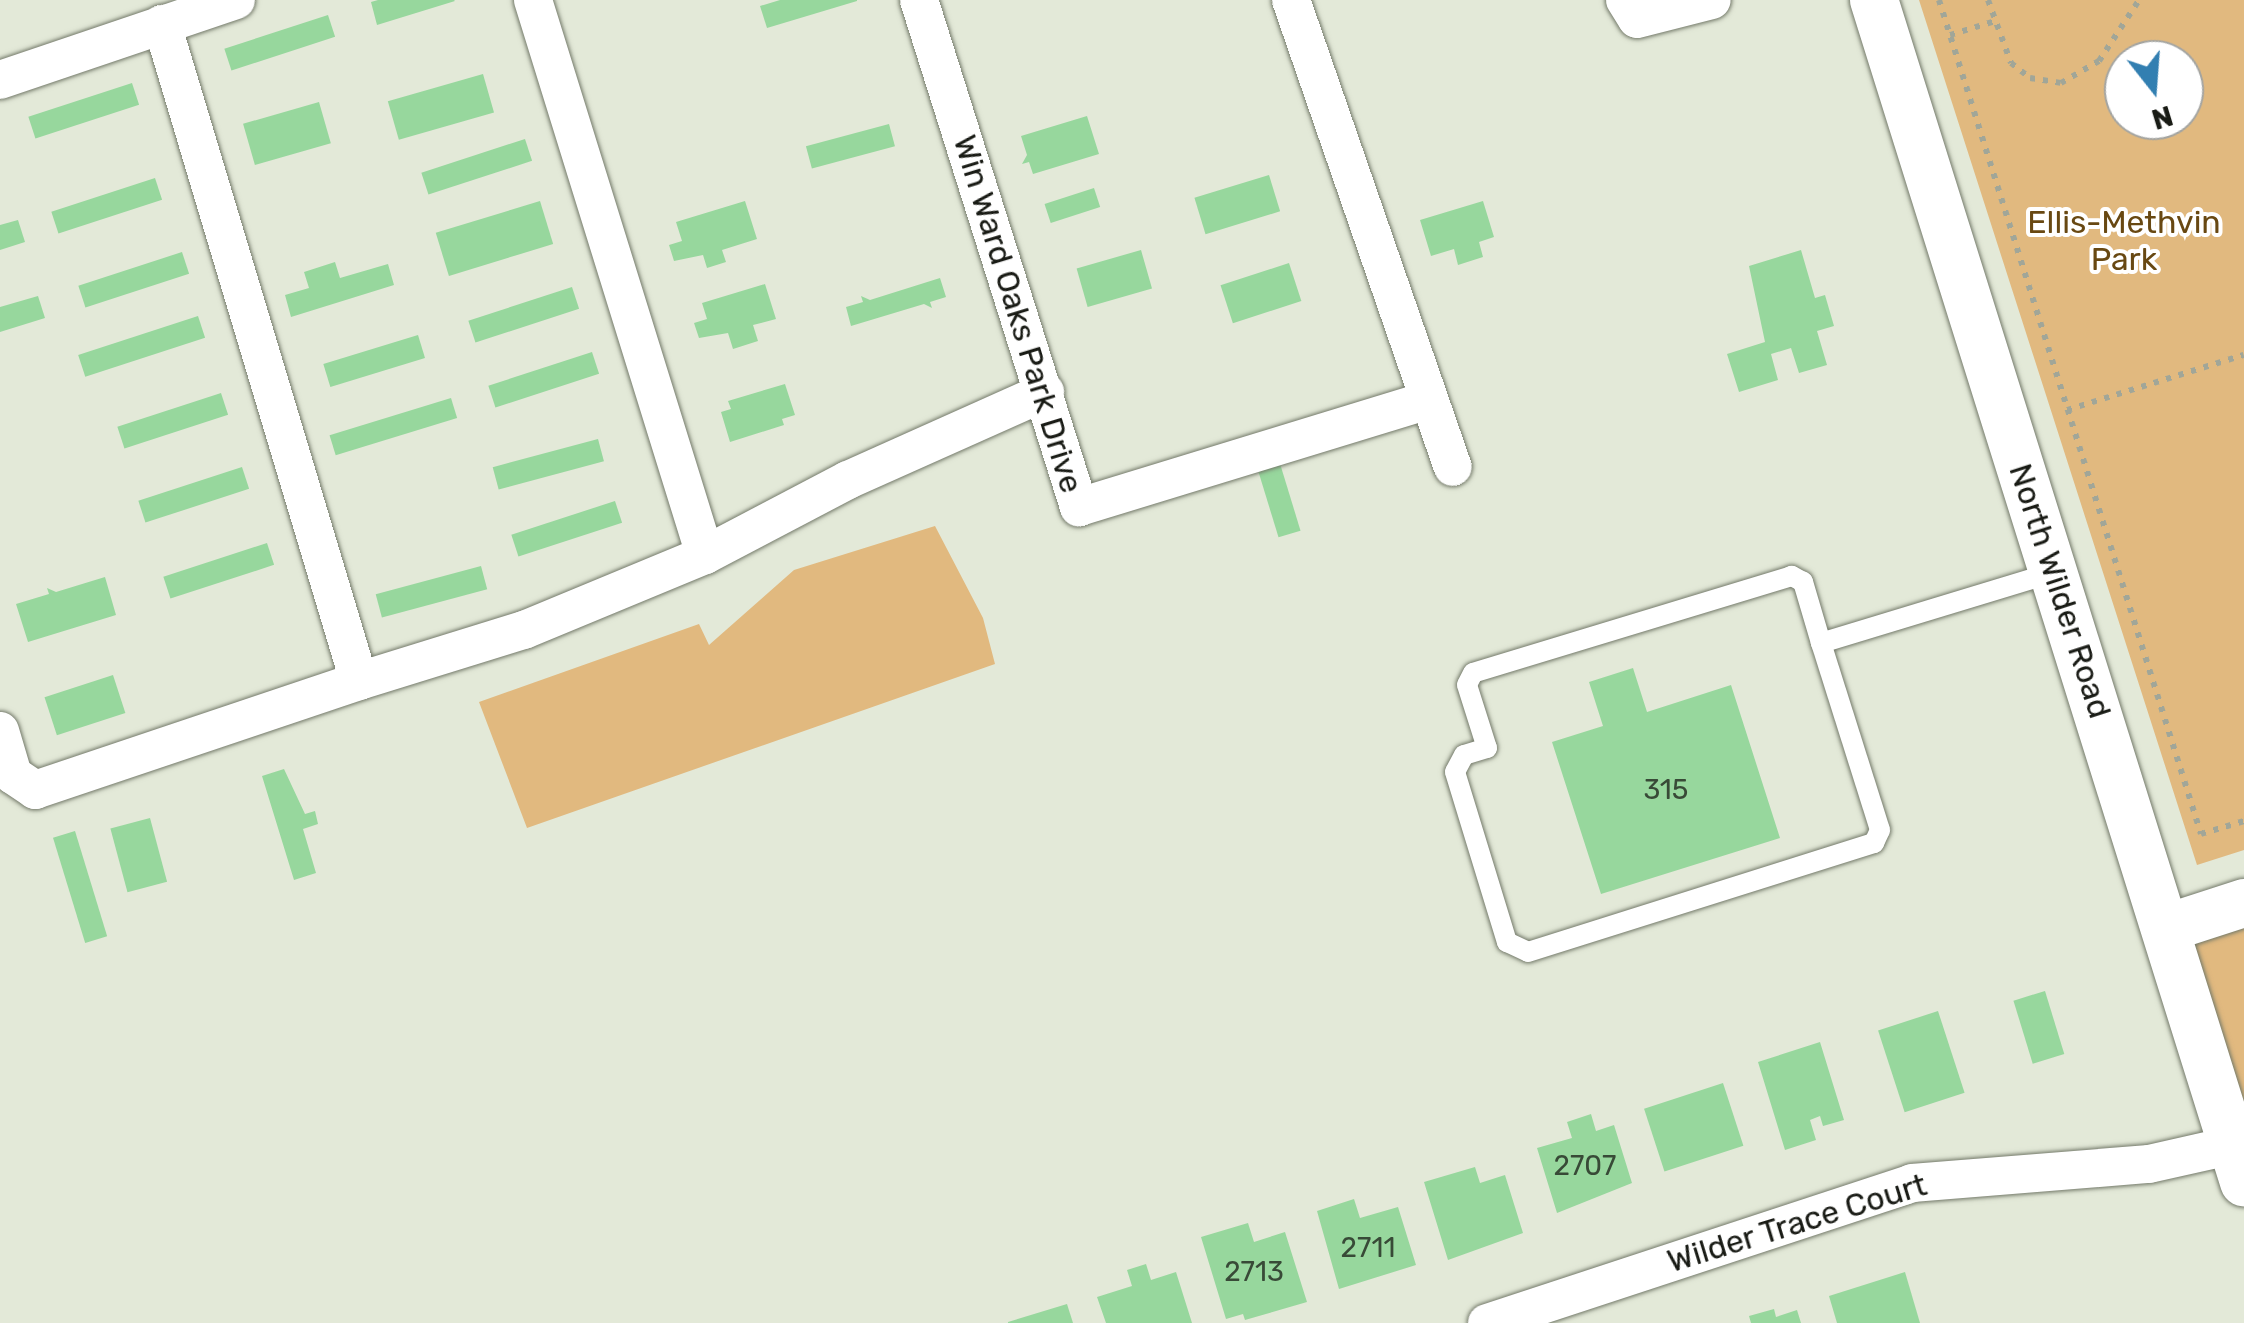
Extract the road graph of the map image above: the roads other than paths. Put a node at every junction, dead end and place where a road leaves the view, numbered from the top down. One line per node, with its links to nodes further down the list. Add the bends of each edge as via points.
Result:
1 (236, 0): 8 (street)
2 (533, 0): 13 (street)
3 (919, 0): 10 (street, Win Ward Oaks Park Drive)
4 (1291, 0): 11 (street)
5 (1626, 0): 6 (street, via 1638,19)
6 (1712, 0)
7 (1874, 0): 14 (street, North Wilder Road)
8 (162, 24): 9 (street); 16 (street)
9 (0, 80)
10 (1045, 392): 11 (street, Win Ward Oaks Park Drive, via 1079,507); 13 (street, via 848,480)
11 (1429, 400): 12 (street)
12 (1453, 467)
13 (705, 555): 16 (street, via 524,630)
14 (2054, 572): 15 (lane); 19 (street, North Wilder Road)
15 (1820, 643): 15 (lane, via 1879,838 1528,952 1507,942 1455,772 1464,755 1488,748 1466,685 1474,673 1792,576 1803,582)
16 (359, 680): 17 (street, via 35,790 14,775)
17 (0, 730)
18 (2244, 903): 19 (street)
19 (2167, 928): 20 (street, North Wilder Road)
20 (2238, 1163): 21 (street, Wilder Trace Court, via 1912,1183)
21 (1487, 1323)

